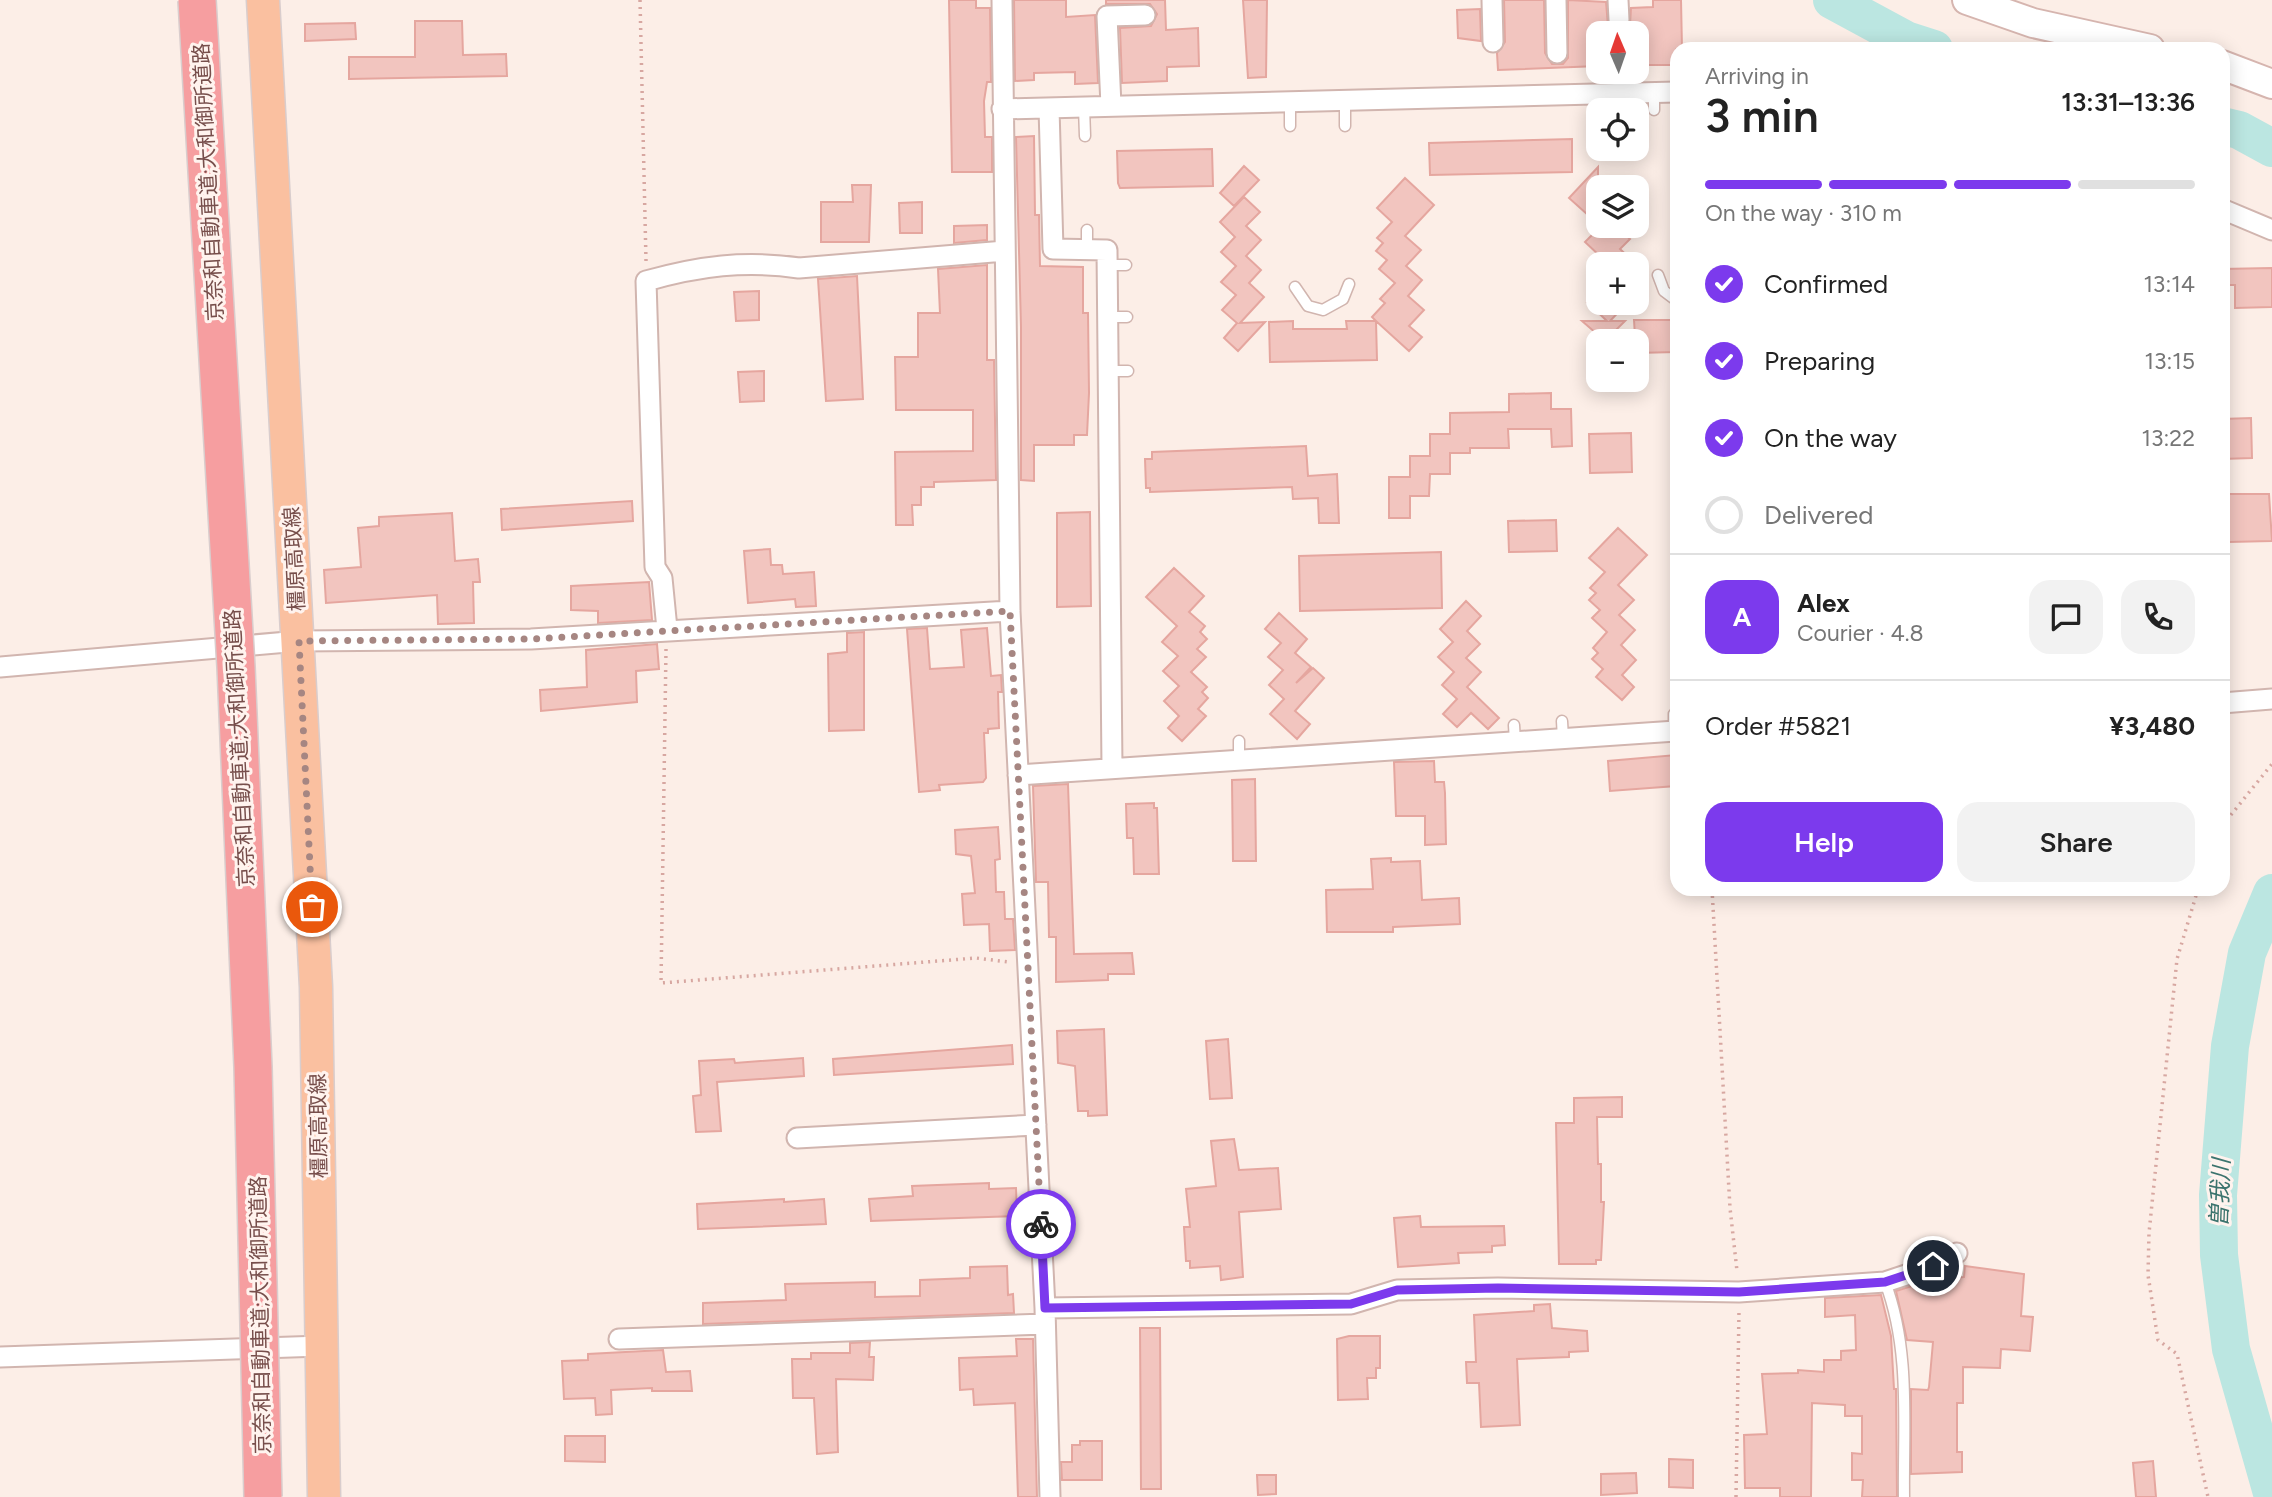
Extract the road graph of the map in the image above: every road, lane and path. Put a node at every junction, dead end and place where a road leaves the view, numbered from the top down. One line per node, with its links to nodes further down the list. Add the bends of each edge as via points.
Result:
1 (197, 0): 57 (highway, 京奈和自動車道;大和御所道路, bridge, via 237,694 254,1094)
2 (263, 0): 36 (main road, 橿原高取線)
3 (640, 0): 30 (path)
4 (1002, 0): 22 (street)
5 (1492, 0): 11 (street)
6 (1556, 0): 13 (street)
7 (1618, 0): 10 (street)
8 (1967, 0): 12 (street, via 2034,23)
9 (1145, 15): 19 (street, via 1107,16)
10 (1619, 20)
11 (1493, 42)
12 (2119, 42)
13 (1557, 53)
14 (2230, 68): 15 (street)
15 (2272, 84)
16 (1670, 94): 17 (street, via 1654,101)
17 (1345, 100): 18 (street); 24 (lane)
18 (1290, 102): 19 (street); 23 (lane)
19 (1111, 106): 20 (street)
20 (1084, 107): 21 (street); 25 (lane)
21 (1049, 108): 22 (street); 42 (street, via 1053,249 1087,240 1107,250 1117,265)
22 (1002, 109): 28 (street)
23 (1290, 126)
24 (1345, 126)
25 (1085, 136)
26 (2230, 212): 27 (street)
27 (2272, 230)
28 (1005, 251): 30 (street, via 799,268 728,263); 34 (street)
29 (1658, 275): 33 (lane)
30 (646, 281): 35 (street, via 654,567 662,578)
31 (1349, 284): 32 (lane, via 1343,299 1323,310 1308,306)
32 (1295, 287)
33 (1670, 296)
34 (1010, 611): 35 (street); 43 (street)
35 (667, 629): 36 (street, via 531,639); 47 (path, via 662,983 975,958)
36 (299, 641): 37 (street); 55 (main road, 橿原高取線, via 316,987)
37 (0, 667)
38 (2272, 699): 39 (street)
39 (2230, 703)
40 (1670, 725): 42 (street, via 1239,751)
41 (2272, 764): 44 (path)
42 (1112, 768): 43 (street)
43 (1018, 775): 47 (street)
44 (2230, 816)
45 (1712, 896): 52 (path)
46 (2196, 896): 62 (path, via 2176,959 2148,1275 2158,1340 2177,1354)
47 (1028, 964): 48 (street)
48 (1036, 1125): 49 (street); 53 (street)
49 (797, 1138)
50 (1957, 1253): 51 (street)
51 (1885, 1282): 52 (street); 61 (lane, via 1895,1311 1903,1367)
52 (1739, 1292): 53 (street, via 1397,1290 1351,1304); 60 (path)
53 (1045, 1316): 54 (street); 59 (street)
54 (619, 1339)
55 (322, 1346): 56 (street); 58 (main road, 橿原高取線)
56 (0, 1357)
57 (263, 1497)
58 (324, 1497)
59 (1050, 1497)
60 (1736, 1497)
61 (1904, 1497)
62 (2208, 1497)

